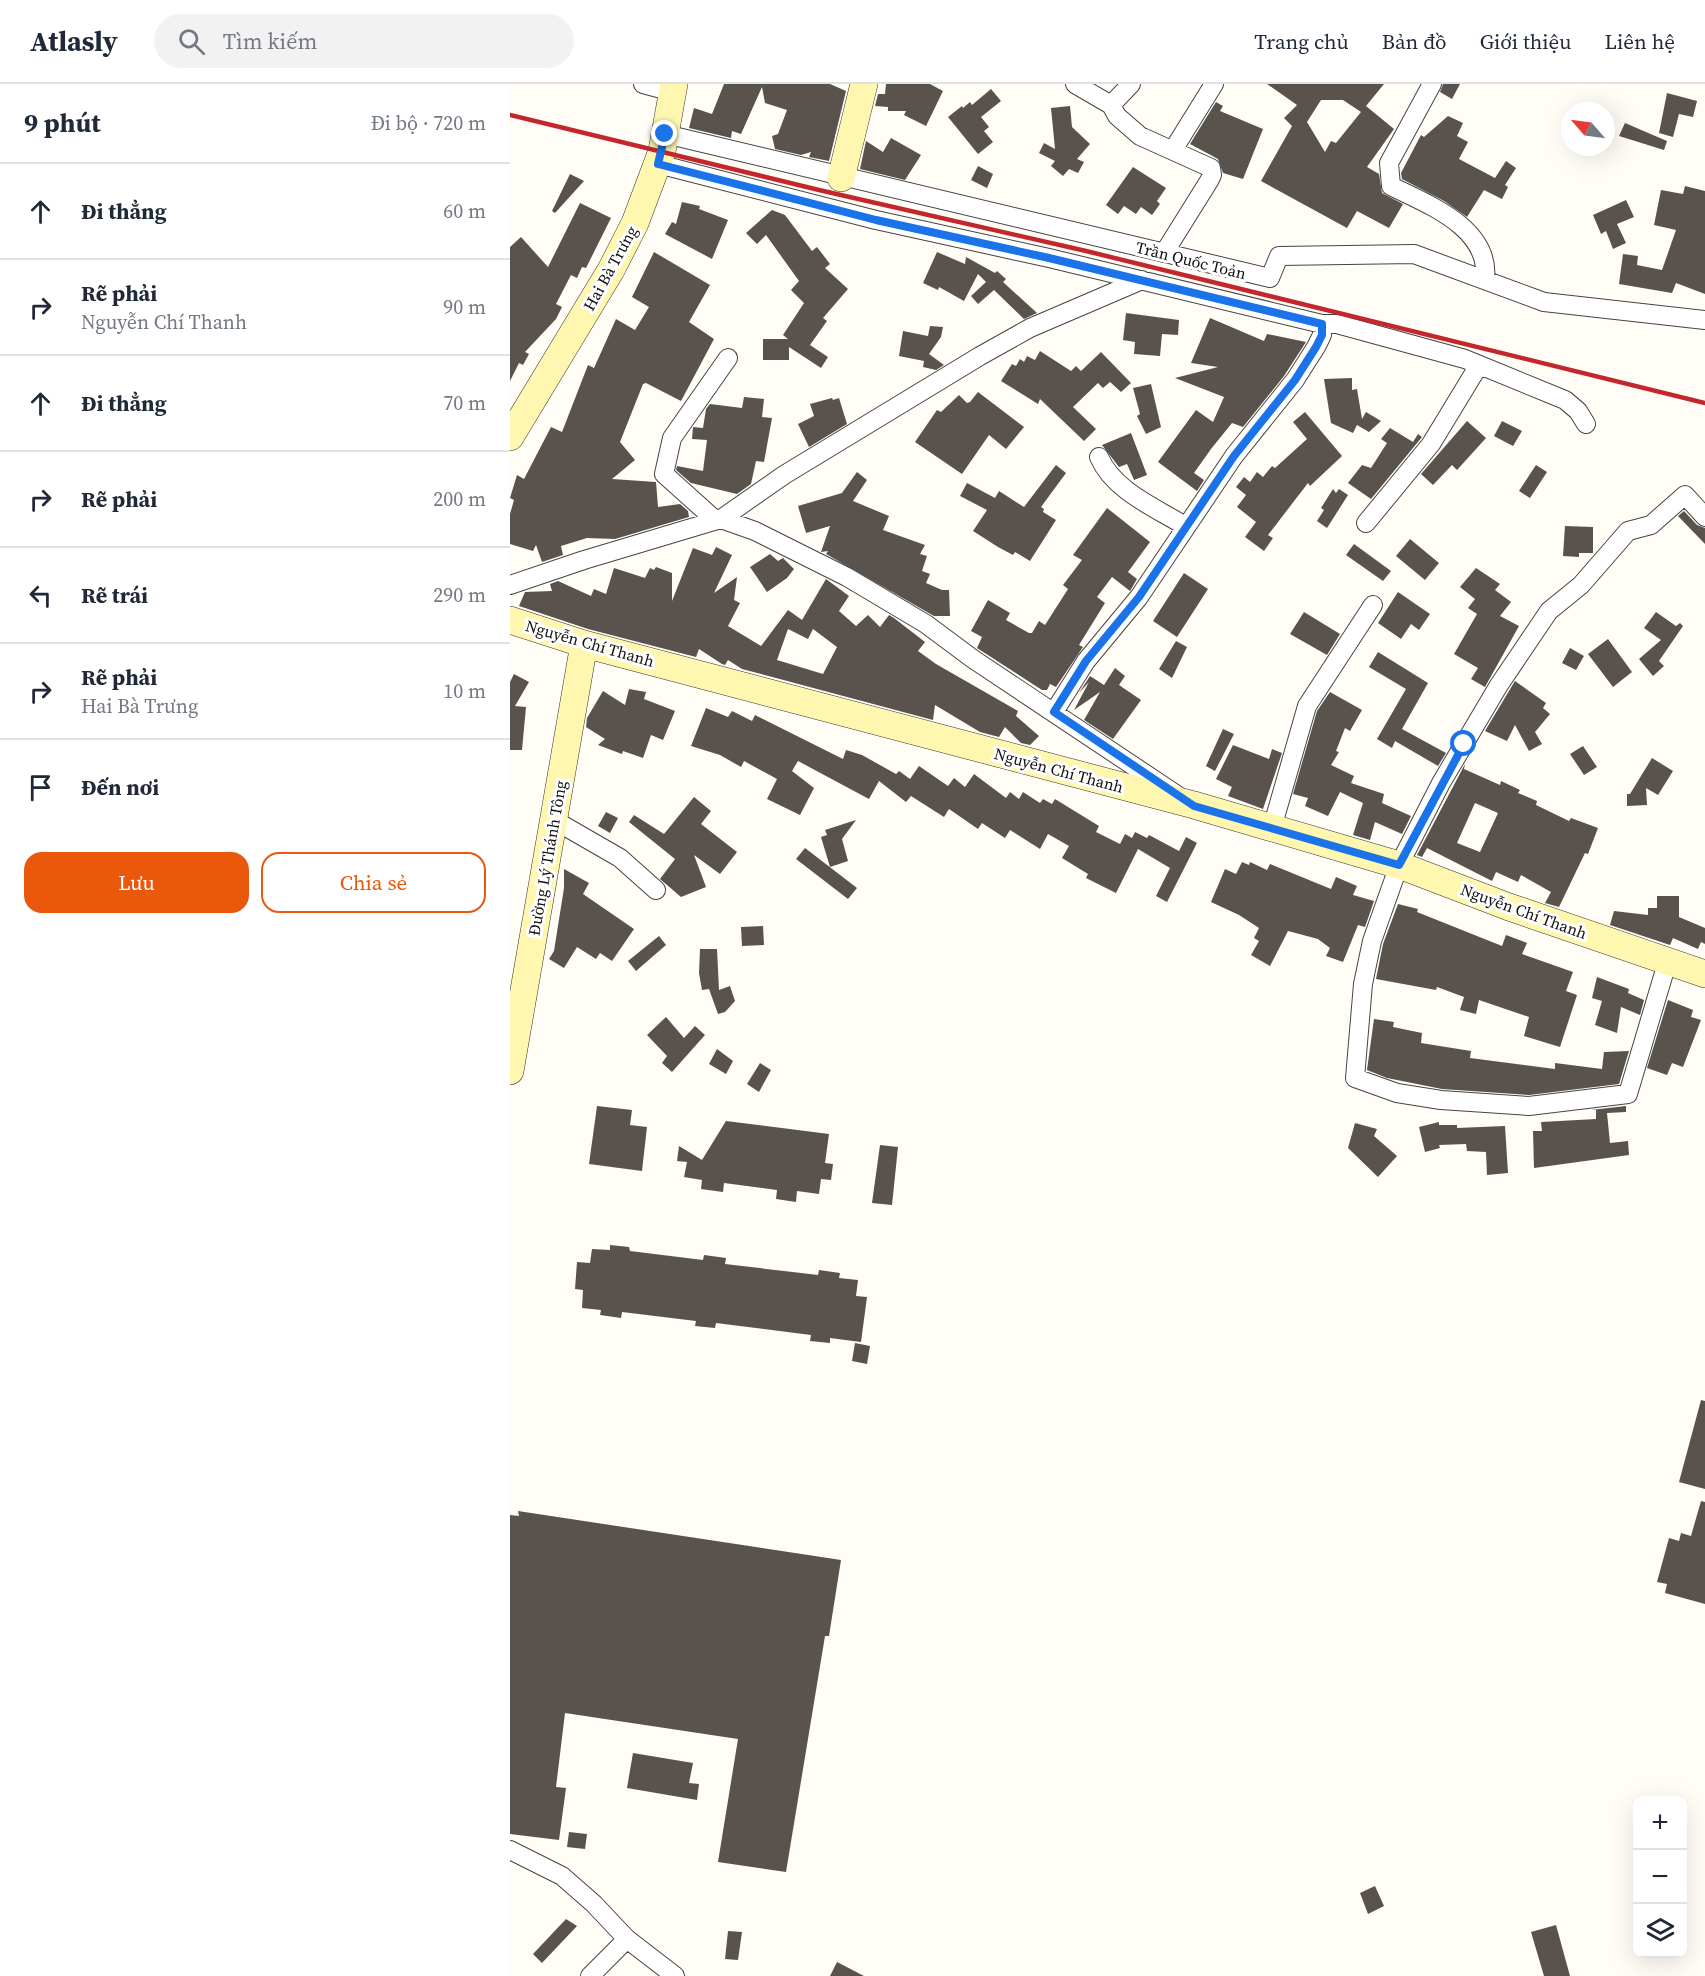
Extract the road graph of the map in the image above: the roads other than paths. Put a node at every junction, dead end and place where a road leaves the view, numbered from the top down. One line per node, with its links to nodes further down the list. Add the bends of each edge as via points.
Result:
1 (643, 84): 7 (street)
2 (864, 84): 12 (main road)
3 (1075, 84): 8 (street)
4 (1131, 84): 8 (street)
5 (1214, 84): 10 (street)
6 (1432, 84): 15 (street, via 1389,163 1388,177 1391,186 1453,219 1475,240 1486,268)
7 (674, 88): 9 (main road, Hai Bà Trưng)
8 (1111, 105): 10 (street, via 1117,116 1140,136)
9 (665, 134): 11 (main road, Hai Bà Trưng); 12 (street, Trần Quốc Toản)
10 (1173, 150): 13 (street, via 1205,163 1212,175)
11 (658, 164): 14 (street, via 876,220); 21 (main road, Hai Bà Trưng, via 611,270)
12 (841, 177): 13 (street, Trần Quốc Toản)
13 (1164, 253): 15 (street, Trần Quốc Toản, via 1270,278 1279,256 1414,254)
14 (1142, 280): 17 (street); 24 (street, via 1030,328 980,356)
15 (1485, 280): 16 (street, Trần Quốc Toản, via 1544,302)
16 (1705, 320)
17 (1322, 324): 19 (street, via 1337,324); 26 (street, via 1322,335 1295,380)
18 (728, 358): 24 (street, via 672,438 664,474)
19 (1479, 365): 20 (street, via 1565,400); 25 (street, via 1431,444)
20 (1586, 424)
21 (510, 437)
22 (1099, 456): 26 (street, via 1106,473 1118,485)
23 (1705, 517): 35 (street, via 1685,495 1651,525 1628,531 1581,585 1549,611 1447,773)
24 (717, 519): 27 (street); 31 (street, via 755,531 847,577 926,624)
25 (1366, 523)
26 (1185, 526): 31 (street, via 1139,597 1086,661)
27 (510, 585)
28 (1373, 605): 34 (street, via 1307,705)
29 (510, 620): 30 (main road, Nguyễn Chí Thanh)
30 (585, 644): 32 (main road, Nguyễn Chí Thanh); 33 (main road, Đường Lý Thánh Tông)
31 (1054, 712): 32 (street)
32 (1194, 806): 34 (main road, Nguyễn Chí Thanh)
33 (554, 820): 36 (street, via 620,858); 39 (main road, Đường Lý Thánh Tông)
34 (1272, 828): 35 (main road, Nguyễn Chí Thanh)
35 (1399, 865): 37 (main road, Nguyễn Chí Thanh); 37 (street, via 1372,941 1363,984 1356,1078 1386,1089 1441,1100 1529,1106 1628,1094)
36 (656, 890)
37 (1667, 963): 38 (main road, Nguyễn Chí Thanh)
38 (1705, 974)
39 (510, 1071)
40 (510, 1850): 41 (street, via 562,1876)
41 (627, 1939): 42 (street); 43 (street)
42 (590, 1976)
43 (675, 1976)

